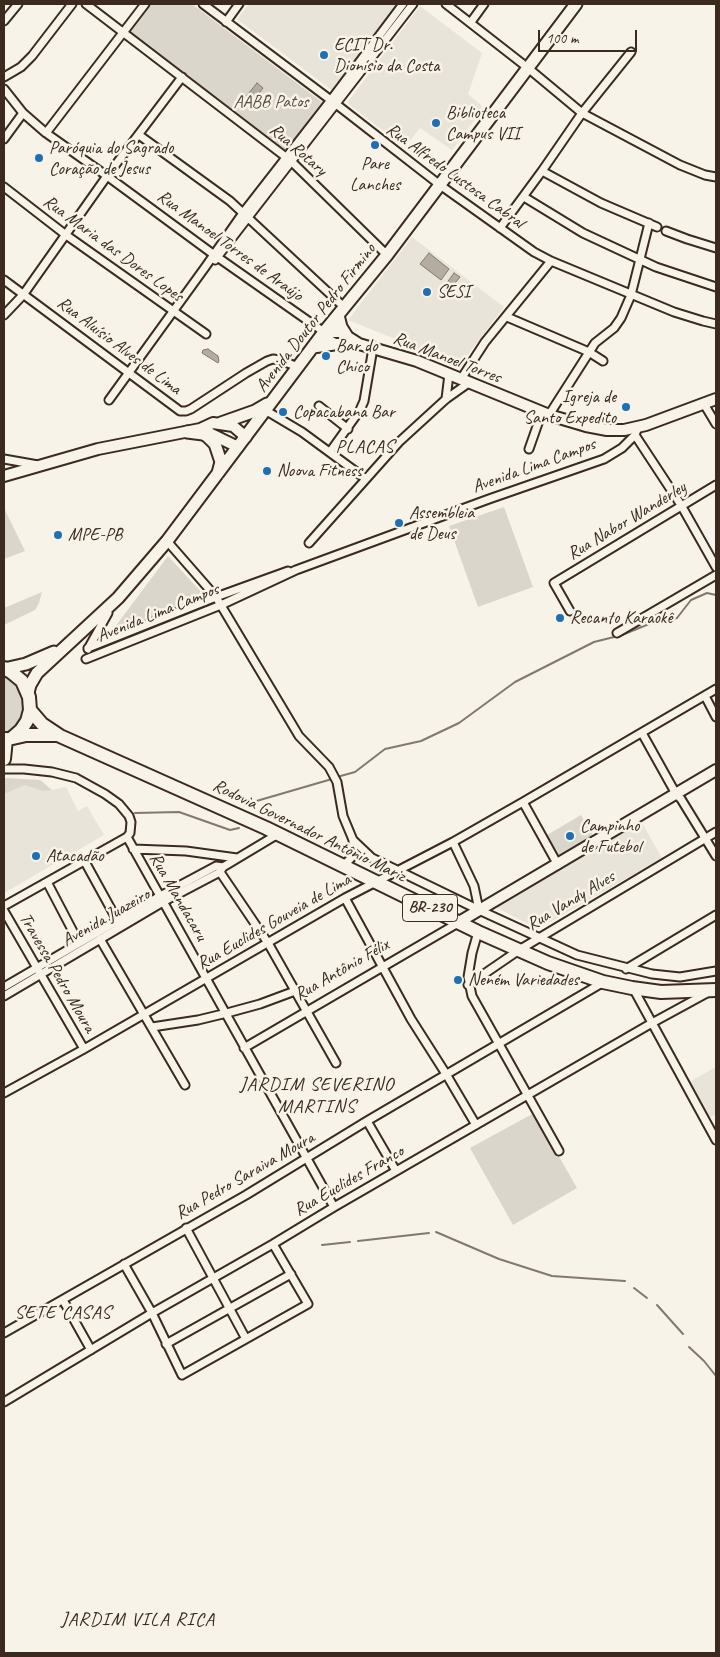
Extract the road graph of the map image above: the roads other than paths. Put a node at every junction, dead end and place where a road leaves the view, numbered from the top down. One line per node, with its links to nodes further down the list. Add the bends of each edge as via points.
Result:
1 (18, 4): 12 (street)
2 (72, 4): 18 (street, via 32,56)
3 (86, 4): 15 (street, Rua Rotary)
4 (145, 4): 15 (street)
5 (203, 4): 13 (street, Rua Alfredo Lustosa Cabral)
6 (239, 4): 13 (street)
7 (403, 4): 21 (street)
8 (413, 4): 21 (street)
9 (446, 4): 14 (street)
10 (484, 4): 14 (street)
11 (575, 5): 17 (main road, Avenida Doutor Pedro Firmino)
12 (4, 21)
13 (226, 22): 21 (street, Rua Alfredo Lustosa Cabral)
14 (471, 22): 17 (street)
15 (123, 32): 19 (street, Rua Rotary); 24 (street)
16 (631, 52): 23 (street)
17 (528, 68): 23 (street); 31 (main road, Avenida Doutor Pedro Firmino)
18 (4, 77)
19 (182, 77): 25 (street); 27 (street, Rua Rotary)
20 (4, 89): 22 (street, Rua Manoel Torres de Araújo)
21 (333, 102): 27 (street); 31 (street, Rua Alfredo Lustosa Cabral)
22 (22, 113): 24 (street, Rua Manoel Torres de Araújo); 26 (street)
23 (582, 113): 28 (street); 30 (street, via 680,165)
24 (46, 133): 29 (street, Rua Manoel Torres de Araújo)
25 (138, 135): 29 (street); 34 (street, via 230,200)
26 (4, 138)
27 (289, 159): 34 (street); 35 (street); 42 (street, Rua Rotary)
28 (542, 171): 33 (street); 36 (street, via 602,203)
29 (107, 176): 40 (street); 43 (street, Rua Manoel Torres de Araújo)
30 (716, 177)
31 (440, 185): 38 (street, Rua Alfredo Lustosa Cabral); 42 (main road, Avenida Doutor Pedro Firmino)
32 (4, 187): 40 (street, Rua Maria das Dores Lopes)
33 (524, 197): 38 (street); 44 (street, via 583,233)
34 (242, 213): 35 (street); 43 (street)
35 (248, 219): 43 (street); 51 (street)
36 (649, 223): 37 (street); 44 (street)
37 (657, 227)
38 (500, 228): 45 (street, Rua Alfredo Lustosa Cabral)
39 (666, 230): 41 (street)
40 (66, 235): 48 (street); 50 (street, Rua Maria das Dores Lopes)
41 (716, 248)
42 (387, 255): 51 (main road, Avenida Doutor Pedro Firmino)
43 (216, 256): 50 (street); 55 (street, Rua Manoel Torres de Araújo)
44 (640, 260): 47 (street); 49 (street)
45 (551, 261): 49 (street, Rua Alfredo Lustosa Cabral); 53 (street)
46 (4, 280): 48 (street, Rua Aluísio Alves de Lima)
47 (716, 287)
48 (22, 294): 52 (street); 65 (street, Rua Aluísio Alves de Lima)
49 (632, 295): 54 (street, Rua Alfredo Lustosa Cabral, via 686,317); 62 (street, via 614,328)
50 (173, 311): 56 (street, Rua Maria das Dores Lopes); 65 (street)
51 (341, 311): 55 (main road, Avenida Doutor Pedro Firmino); 57 (main road, via 341,327)
52 (4, 315)
53 (507, 316): 62 (street); 67 (street, via 485,342)
54 (716, 324)
55 (324, 332): 57 (main road, Rua Manoel Torres); 58 (main road); 60 (main road, Avenida Doutor Pedro Firmino)
56 (206, 334)
57 (346, 335): 59 (main road, Rua Manoel Torres)
58 (334, 344): 59 (main road, Rua Manoel Torres); 60 (main road)
59 (359, 344): 61 (main road, Rua Manoel Torres)
60 (313, 347): 64 (main road, Avenida Doutor Pedro Firmino)
61 (373, 348): 66 (main road, Rua Manoel Torres); 79 (street, via 364,401)
62 (589, 352): 63 (street); 75 (street)
63 (604, 361)
64 (298, 366): 65 (street, Rua Aluísio Alves de Lima, via 280,360 267,362 186,411 180,411); 71 (main road, Avenida Doutor Pedro Firmino)
65 (128, 373): 70 (street)
66 (450, 374): 67 (main road, Rua Manoel Torres); 68 (street)
67 (465, 381): 68 (street); 75 (main road, Rua Manoel Torres)
68 (446, 399): 89 (street, via 399,442)
69 (716, 399): 72 (main road, Avenida Lima Campos)
70 (109, 400)
71 (273, 401): 74 (main road, Avenida Doutor Pedro Firmino); 76 (main road)
72 (704, 404): 77 (street); 80 (main road, Avenida Lima Campos)
73 (319, 406): 79 (street)
74 (266, 410): 82 (main road, Avenida Doutor Pedro Firmino); 84 (street)
75 (545, 414): 80 (main road, Rua Manoel Torres, via 607,430); 83 (street)
76 (220, 423): 78 (main road); 82 (main road, via 233,426)
77 (716, 424)
78 (200, 429): 81 (main road); 82 (main road)
79 (348, 429): 84 (street)
80 (637, 431): 91 (street); 95 (street, Avenida Lima Campos, via 622,448 604,458)
81 (186, 432): 86 (main road, via 98,449); 87 (main road, via 203,434 215,444 220,462)
82 (242, 442): 87 (main road, Avenida Doutor Pedro Firmino)
83 (530, 449)
84 (330, 452): 89 (street)
85 (4, 459): 86 (street)
86 (41, 465): 88 (main road)
87 (218, 473): 92 (main road, Avenida Doutor Pedro Firmino)
88 (4, 476)
89 (366, 479): 93 (street)
90 (716, 485): 91 (street, Rua Nabor Wanderley)
91 (681, 505): 94 (street); 101 (street, Rua Nabor Wanderley, via 554,583)
92 (167, 541): 97 (street); 98 (main road, Avenida Doutor Pedro Firmino)
93 (309, 543)
94 (716, 566)
95 (296, 570): 97 (street, Avenida Lima Campos); 99 (street, Avenida Lima Campos)
96 (716, 575): 105 (street)
97 (216, 597): 99 (street); 100 (street, Avenida Lima Campos)
98 (118, 598): 106 (main road, Avenida Doutor Pedro Firmino); 107 (street)
99 (221, 605): 102 (street, Avenida Lima Campos); 125 (street, via 299,736 334,775 341,808)
100 (191, 607): 102 (street); 103 (street, Avenida Lima Campos)
101 (570, 611)
102 (195, 615): 104 (street, Avenida Lima Campos)
103 (148, 624): 104 (street); 107 (street, Avenida Lima Campos)
104 (152, 632): 107 (street, Avenida Lima Campos, via 86,659)
105 (617, 633)
106 (70, 642): 108 (main road, Avenida Doutor Pedro Firmino, via 36,661); 110 (main road, Avenida Doutor Pedro Firmino, via 37,673)
107 (88, 648)
108 (4, 669): 110 (highway, via 17,676)
109 (716, 689): 111 (street, Rua Euclides Gouveia de Lima)
110 (28, 693): 112 (highway)
111 (705, 696): 113 (street); 114 (street, Rua Euclides Gouveia de Lima)
112 (30, 710): 115 (highway, Rodovia Governador Antônio Mariz / BR-230, via 42,724); 116 (highway, via 24,725)
113 (716, 717)
114 (642, 733): 119 (street); 120 (street, Rua Euclides Gouveia de Lima)
115 (60, 736): 116 (highway, Rodovia Governador Antônio Mariz / BR-230, via 36,734); 122 (highway, Rodovia Governador Antônio Mariz / BR-230)
116 (6, 745): 117 (highway)
117 (9, 769): 123 (street, Rua Mandacaru, via 52,772 76,778 95,788 124,809 131,822)
118 (716, 770): 119 (main road, Rua Antônio Félix)
119 (676, 794): 124 (street); 131 (main road, Rua Antônio Félix)
120 (523, 802): 126 (street, Rua Euclides Gouveia de Lima); 131 (street)
121 (716, 832): 124 (street, Rua Vandy Alves)
122 (278, 834): 129 (street, Avenida Juazeiro); 132 (highway, Rodovia Governador Antônio Mariz / BR-230)
123 (128, 835): 127 (street, Rua Mandacaru); 130 (street)
124 (705, 838): 128 (street); 146 (street, Rua Vandy Alves)
125 (353, 840): 132 (street, via 353,856); 134 (street, via 372,858)
126 (453, 842): 134 (street, Rua Euclides Gouveia de Lima); 140 (street, via 474,886)
127 (134, 849): 129 (street); 138 (street, Rua Mandacaru)
128 (716, 856)
129 (238, 858): 133 (street, Avenida Juazeiro)
130 (84, 860): 135 (street); 143 (street)
131 (558, 865): 140 (main road, Rua Antônio Félix)
132 (343, 866): 136 (highway, Rodovia Governador Antônio Mariz / BR-230)
133 (222, 869): 138 (street, Avenida Juazeiro); 149 (street)
134 (396, 870): 136 (street, Rua Euclides Gouveia de Lima); 140 (street)
135 (47, 882): 139 (street); 148 (street)
136 (375, 882): 137 (street, Rua Euclides Gouveia de Lima); 144 (highway, Rodovia Governador Antônio Mariz / BR-230)
137 (345, 898): 149 (street, Rua Euclides Gouveia de Lima); 151 (street)
138 (162, 899): 143 (street, Avenida Juazeiro); 147 (street, Avenida Juazeiro); 155 (street, Rua Mandacaru)
139 (4, 906)
140 (479, 910): 144 (main road, Rua Antônio Félix); 146 (street)
141 (4, 911): 153 (street, Travessa Pedro Moura)
142 (716, 915): 152 (street)
143 (117, 920): 148 (street, Avenida Juazeiro)
144 (459, 922): 145 (highway, Rodovia Governador Antônio Mariz / BR-230); 151 (street, Rua Antônio Félix)
145 (478, 932): 150 (highway, Rodovia Governador Antônio Mariz / BR-230); 157 (street)
146 (540, 937): 150 (street, Rua Vandy Alves); 152 (street, via 577,954)
147 (100, 939): 153 (street, Avenida Juazeiro); 165 (street)
148 (79, 943): 153 (street, Avenida Juazeiro)
149 (268, 943): 155 (street, Rua Euclides Gouveia de Lima); 161 (street)
150 (519, 950): 156 (highway, Rodovia Governador Antônio Mariz / BR-230); 157 (street, Rua Vandy Alves)
151 (382, 966): 163 (street, Rua Antônio Félix); 172 (street)
152 (626, 968): 154 (street, via 680,977)
153 (39, 971): 158 (street, Avenida Juazeiro); 162 (street, Avenida Juazeiro); 170 (street, Travessa Pedro Moura)
154 (716, 971)
155 (207, 978): 164 (street, Rua Mandacaru); 165 (street, Rua Euclides Gouveia de Lima)
156 (603, 982): 159 (highway, Rodovia Governador Antônio Mariz / BR-230); 168 (street, Rua Pedro Saraiva Moura)
157 (468, 985): 168 (street)
158 (4, 987)
159 (632, 988): 160 (highway, Rodovia Governador Antônio Mariz / BR-230, via 661,992); 166 (street)
160 (714, 990): 166 (street, Rua Euclides Franco)
161 (295, 991): 163 (street); 164 (street)
162 (4, 996)
163 (305, 1010): 169 (street, Rua Antônio Félix); 171 (street)
164 (227, 1013): 167 (street); 169 (street, Rua Mandacaru)
165 (144, 1014): 167 (street); 170 (street, Rua Euclides Gouveia de Lima)
166 (652, 1023): 175 (street, Rua Euclides Franco); 178 (street)
167 (152, 1027): 173 (street)
168 (498, 1043): 172 (street, Rua Pedro Saraiva Moura); 175 (street)
169 (244, 1048): 180 (street, Rua Mandacaru)
170 (84, 1049): 174 (street, Rua Euclides Gouveia de Lima)
171 (336, 1062)
172 (446, 1074): 176 (street, Rua Pedro Saraiva Moura); 177 (street)
173 (185, 1085)
174 (6, 1093)
175 (527, 1096): 177 (street, Rua Euclides Franco); 179 (street)
176 (367, 1121): 180 (street, Rua Pedro Saraiva Moura); 181 (street)
177 (476, 1125): 181 (street, Rua Euclides Franco)
178 (716, 1140)
179 (558, 1151)
180 (306, 1158): 182 (street, Rua Mandacaru); 183 (street, Rua Pedro Saraiva Moura)
181 (396, 1171): 182 (street, Rua Euclides Franco)
182 (334, 1206): 184 (street, Rua Euclides Franco)
183 (186, 1228): 185 (street, Rua Pedro Saraiva Moura); 187 (street)
184 (273, 1244): 186 (street); 187 (street, Rua Euclides Franco)
185 (124, 1264): 188 (street, Rua Pedro Saraiva Moura); 190 (street)
186 (291, 1274): 189 (street); 192 (street, via 308,1304)
187 (212, 1278): 189 (street); 190 (street, Rua Euclides Franco)
188 (63, 1300): 191 (street, Rua Pedro Saraiva Moura); 194 (street)
189 (229, 1309): 192 (street); 193 (street)
190 (152, 1313): 193 (street); 194 (street, Rua Euclides Franco)
191 (4, 1333)
192 (246, 1339): 193 (street, via 182,1376)
193 (166, 1344)
194 (91, 1350): 195 (street, Rua Euclides Franco)
195 (4, 1402)

